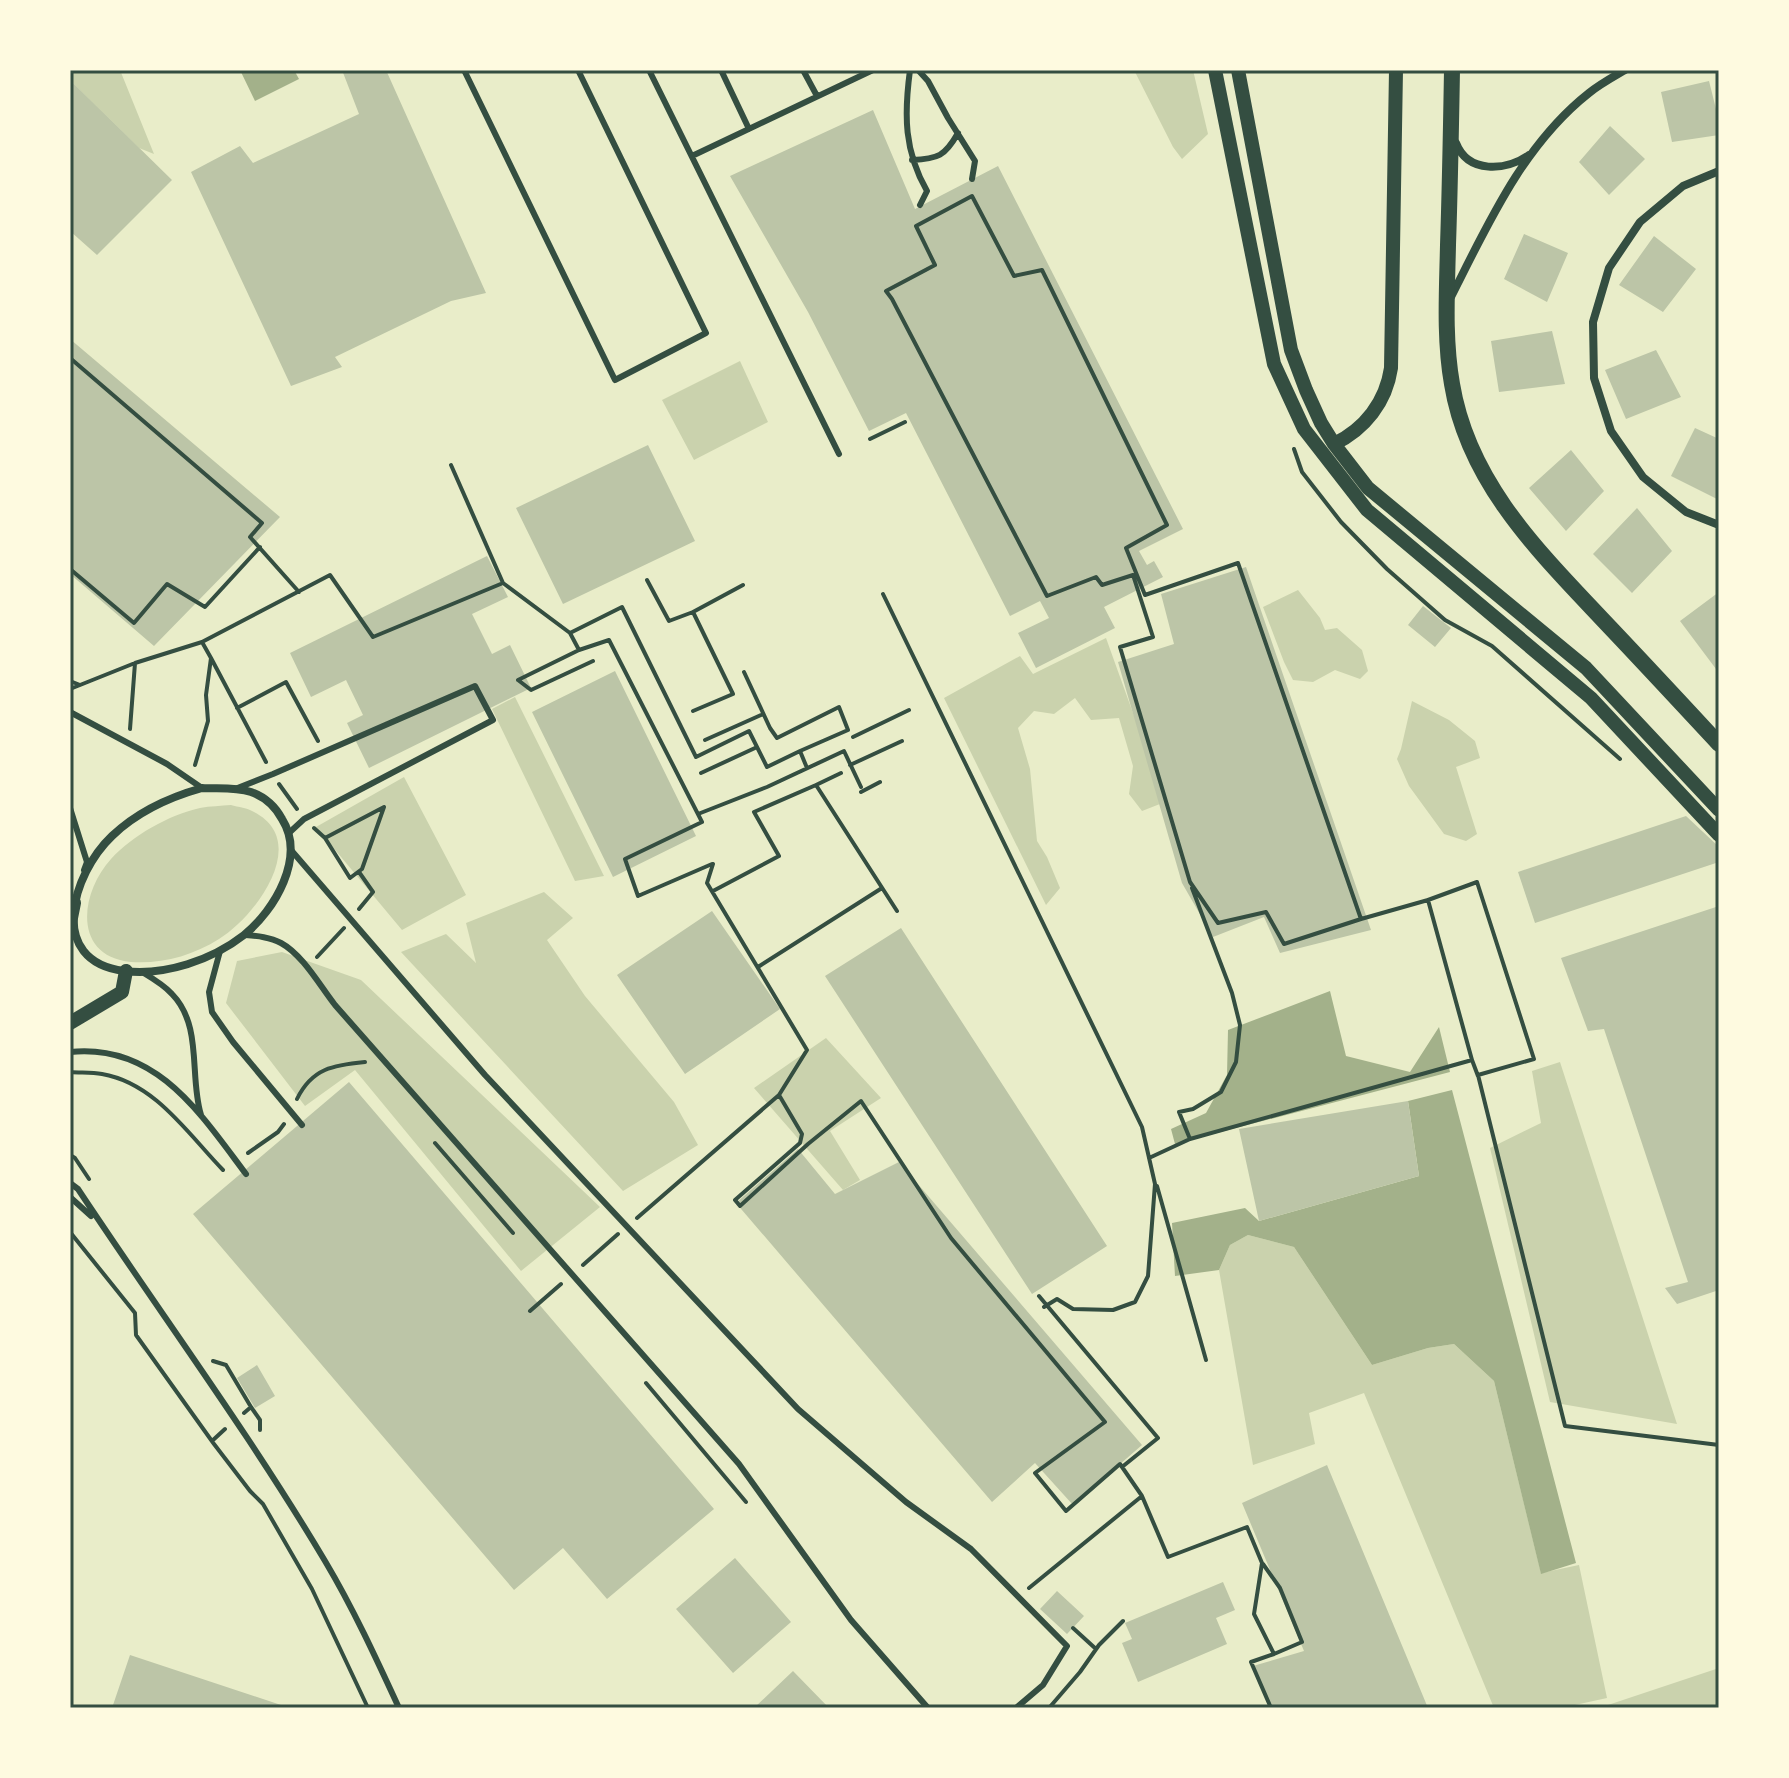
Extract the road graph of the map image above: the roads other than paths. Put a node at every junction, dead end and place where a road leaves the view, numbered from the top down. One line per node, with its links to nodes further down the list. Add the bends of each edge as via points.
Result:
1 (464, 70): 2 (lane, via 615,380 706,333)
2 (578, 70)
3 (649, 70): 19 (lane)
4 (721, 70): 15 (lane)
5 (803, 70): 14 (lane)
6 (873, 70): 14 (lane)
7 (910, 70): 20 (lane, via 906,123)
8 (918, 70): 17 (lane)
9 (1215, 70): 35 (street, via 1274,364 1304,429 1367,510 1591,698)
10 (1238, 70): 25 (street, via 1291,350)
11 (1396, 70): 25 (street, via 1389,383 1374,412)
12 (1452, 70): 16 (main road)
13 (1625, 70): 18 (street, via 1590,92)
14 (817, 96): 15 (lane)
15 (749, 129): 19 (lane)
16 (1451, 131): 18 (street, via 1458,149 1481,165 1507,166); 24 (main road)
17 (958, 133): 20 (lane, via 945,154); 22 (lane, via 975,161)
18 (1533, 152): 24 (street, via 1501,200)
19 (692, 156): 26 (lane)
20 (912, 160): 23 (lane, via 927,191)
21 (1719, 171): 27 (street, via 1683,186 1640,222 1609,268 1593,322 1594,378 1611,431 1643,477 1686,512)
22 (972, 179)
23 (920, 205)
24 (1447, 304): 29 (main road, via 1452,388 1464,429 1505,509)
25 (1334, 444): 33 (street, via 1368,488 1586,668)
26 (839, 454)
27 (1719, 525)
28 (70, 712): 30 (lane)
29 (1719, 744)
30 (202, 788): 31 (street); 37 (street, via 136,816 95,853)
31 (234, 789): 34 (street, via 268,801); 34 (lane, via 475,686 493,720 304,819)
32 (70, 808): 37 (lane, via 87,862)
33 (1719, 810)
34 (290, 832): 36 (street)
35 (1719, 835)
36 (291, 850): 40 (street, via 276,897); 54 (lane, via 485,1075 798,1409 906,1502 971,1549 1067,1646 1043,1685)
37 (81, 881): 38 (street)
38 (74, 903): 39 (street); 42 (street, via 76,937 91,960)
39 (70, 923)
40 (245, 935): 41 (street); 53 (lane, via 268,938 297,955 335,1005 739,1464 851,1620)
41 (220, 951): 43 (street, via 175,968); 47 (lane, via 209,992 212,1012)
42 (126, 971): 43 (street); 44 (street, via 122,992)
43 (142, 972): 46 (lane, via 171,992 185,1015)
44 (70, 1023)
45 (70, 1052): 46 (lane, via 105,1053 147,1066)
46 (202, 1117): 48 (lane)
47 (302, 1125)
48 (246, 1174)
49 (70, 1183): 51 (lane)
50 (70, 1197): 51 (lane)
51 (102, 1227): 52 (lane, via 256,1450 326,1563)
52 (399, 1708)
53 (928, 1708)
54 (1016, 1708)

